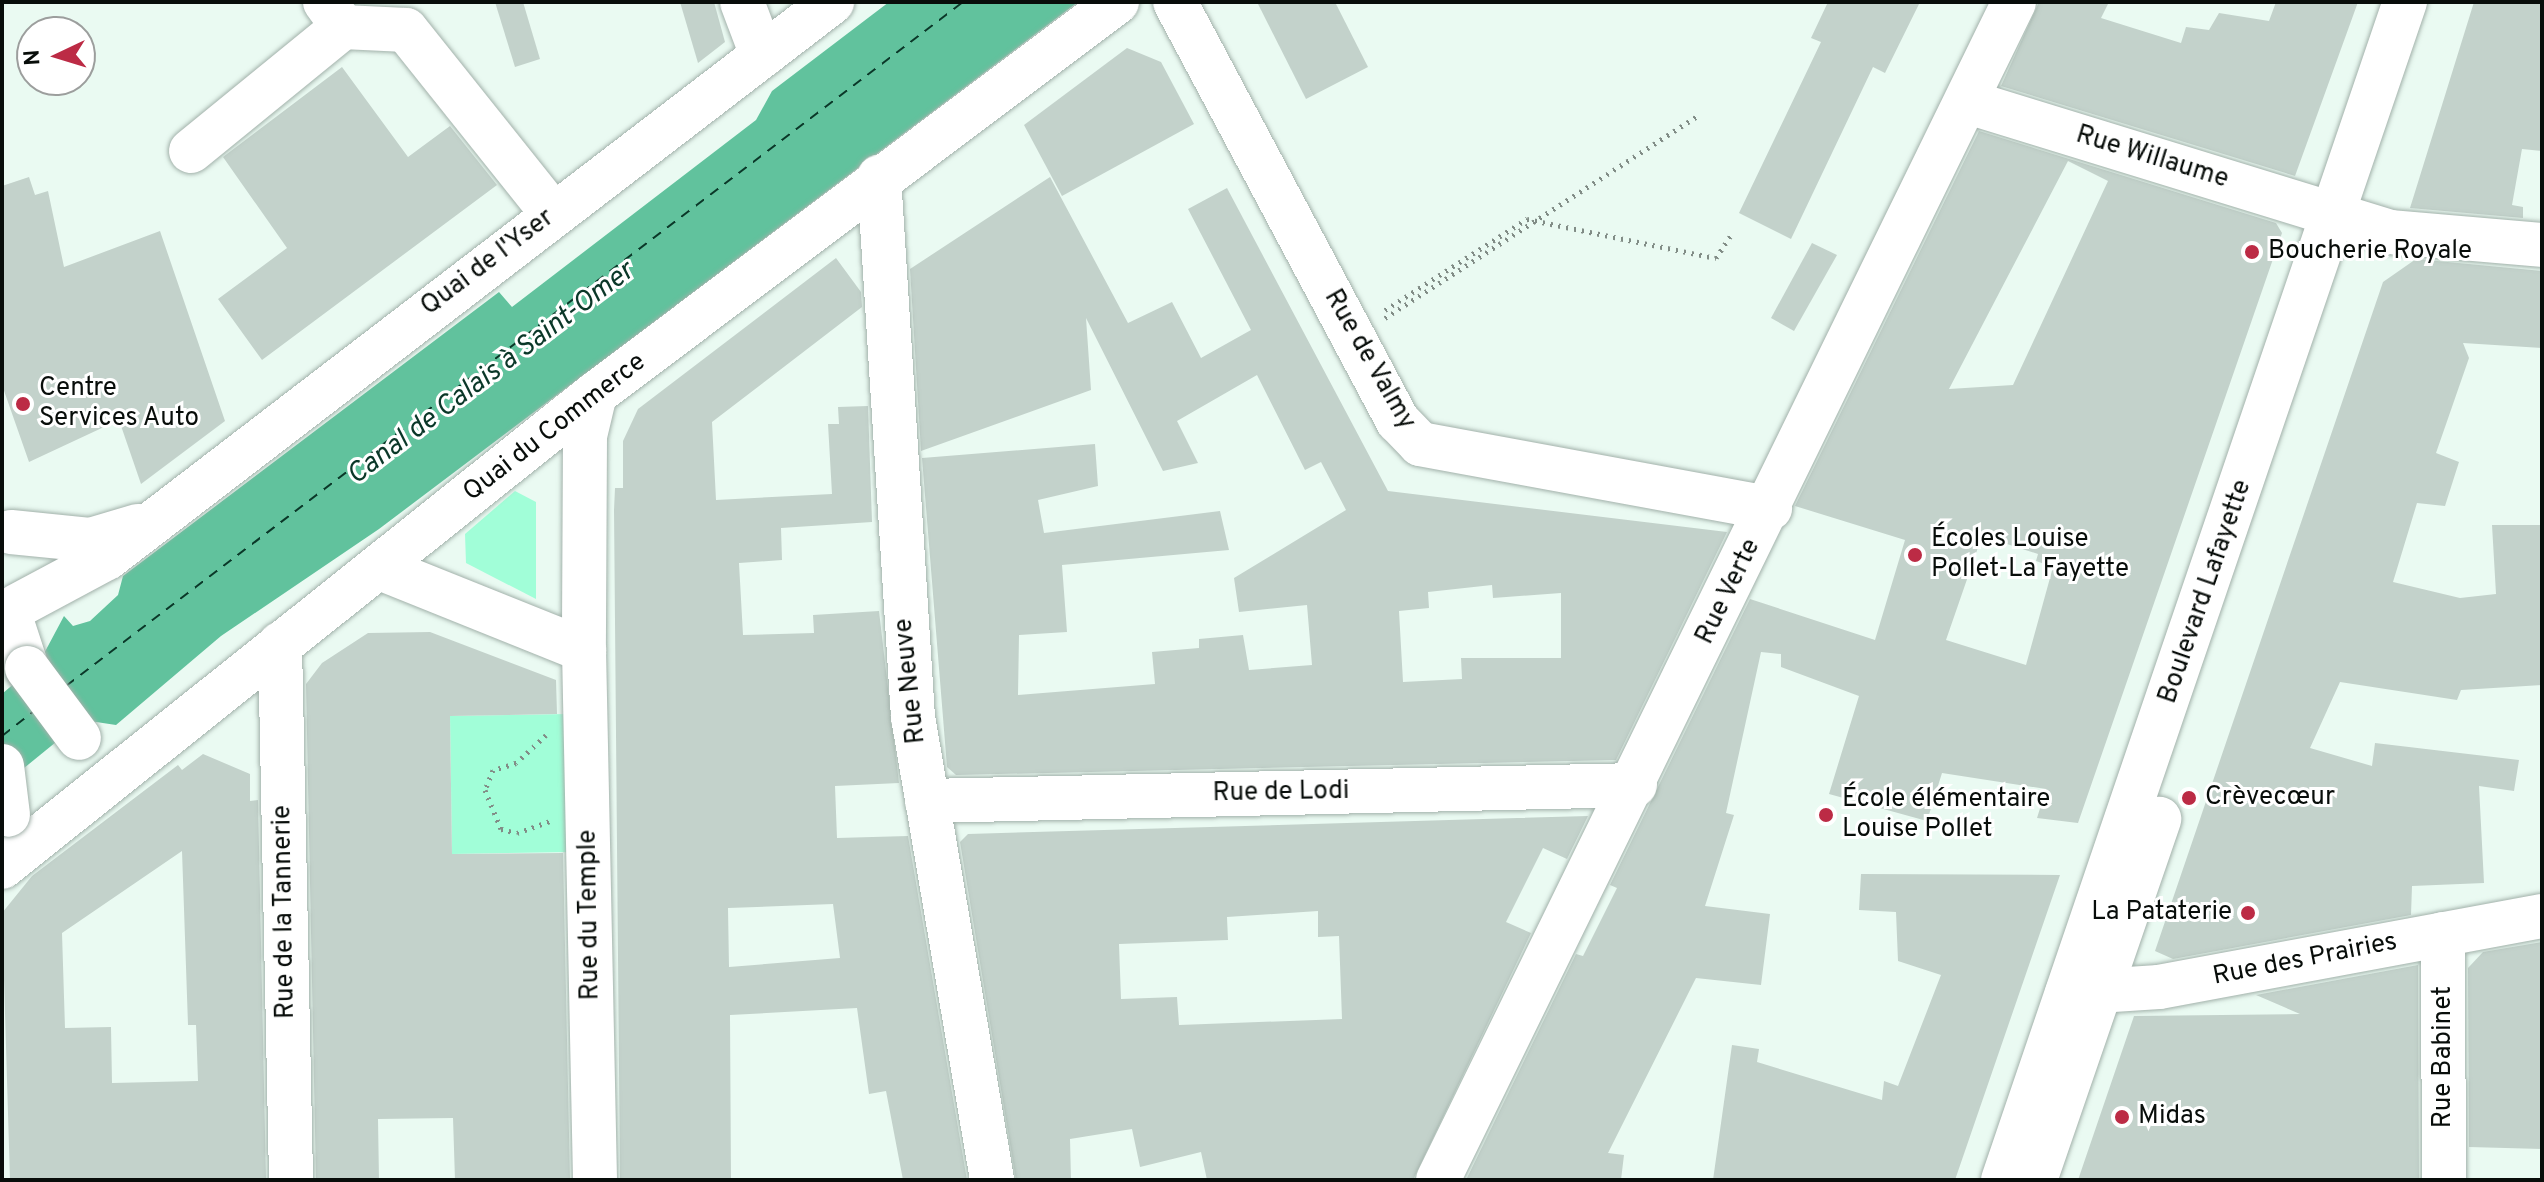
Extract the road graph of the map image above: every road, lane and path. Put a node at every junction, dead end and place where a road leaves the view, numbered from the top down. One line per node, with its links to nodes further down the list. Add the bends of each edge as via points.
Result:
1 (742, 2): 9 (street)
2 (832, 2): 9 (street, Quai de l'Yser)
3 (1117, 2): 13 (street, Quai du Commerce)
4 (1175, 2): 19 (street, Rue de Valmy)
5 (2014, 2): 10 (street, Rue Verte)
6 (2405, 2): 15 (street, Boulevard Lafayette)
7 (2432, 2): 15 (street, Boulevard Lafayette)
8 (334, 15): 12 (street); 14 (street, via 406,30)
9 (762, 55): 14 (street, Quai de l'Yser)
10 (1968, 102): 15 (street, Rue Willaume); 21 (street, Rue Verte)
11 (1700, 114): 16 (path)
12 (191, 151)
13 (879, 177): 20 (street, Quai du Commerce); 32 (street, Rue Neuve, via 904,629)
14 (552, 213): 22 (street, Quai de l'Yser)
15 (2346, 220): 18 (street, Rue Willaume, via 2416,236); 37 (street, Boulevard Lafayette)
16 (1537, 221): 17 (path, via 1716,258); 19 (path); 19 (path, via 1527,219)
17 (1732, 233)
18 (2542, 245)
19 (1364, 327): 21 (street, Rue de Valmy, via 1398,421 1432,450)
20 (595, 394): 24 (street, Quai du Commerce); 27 (street, Rue du Temple, via 585,436)
21 (1770, 508): 31 (street, Rue Verte)
22 (144, 523): 23 (street, Quai de l'Yser, via 90,540); 25 (street, Quai de l'Yser, via 95,567)
23 (7, 528): 25 (street, via 26,564)
24 (380, 568): 26 (street, Quai du Commerce); 27 (street)
25 (10, 615): 29 (street, bridge, via 27,668 79,738 117,756)
26 (280, 644): 29 (street, Quai du Commerce); 38 (street, Rue de la Tannerie)
27 (584, 650): 28 (street, Rue du Temple)
28 (586, 723): 33 (street, Rue du Temple); 33 (path, via 556,722 516,763 493,770 485,790 501,829)
29 (166, 738): 34 (street, Quai du Commerce)
30 (2, 766): 34 (street, bridge)
31 (1635, 785): 32 (street, Rue de Lodi); 41 (street, Rue Verte)
32 (927, 801): 40 (street, Rue Neuve)
33 (588, 821): 39 (street, Rue du Temple)
34 (7, 862)
35 (2542, 916): 36 (street, Rue des Prairies)
36 (2443, 934): 37 (street, Rue des Prairies); 44 (street, Rue Babinet)
37 (2084, 994): 42 (street, Boulevard Lafayette); 43 (street, Boulevard Lafayette)
38 (291, 1180)
39 (595, 1180)
40 (992, 1180)
41 (1438, 1180)
42 (2003, 1180)
43 (2035, 1180)
44 (2444, 1180)

